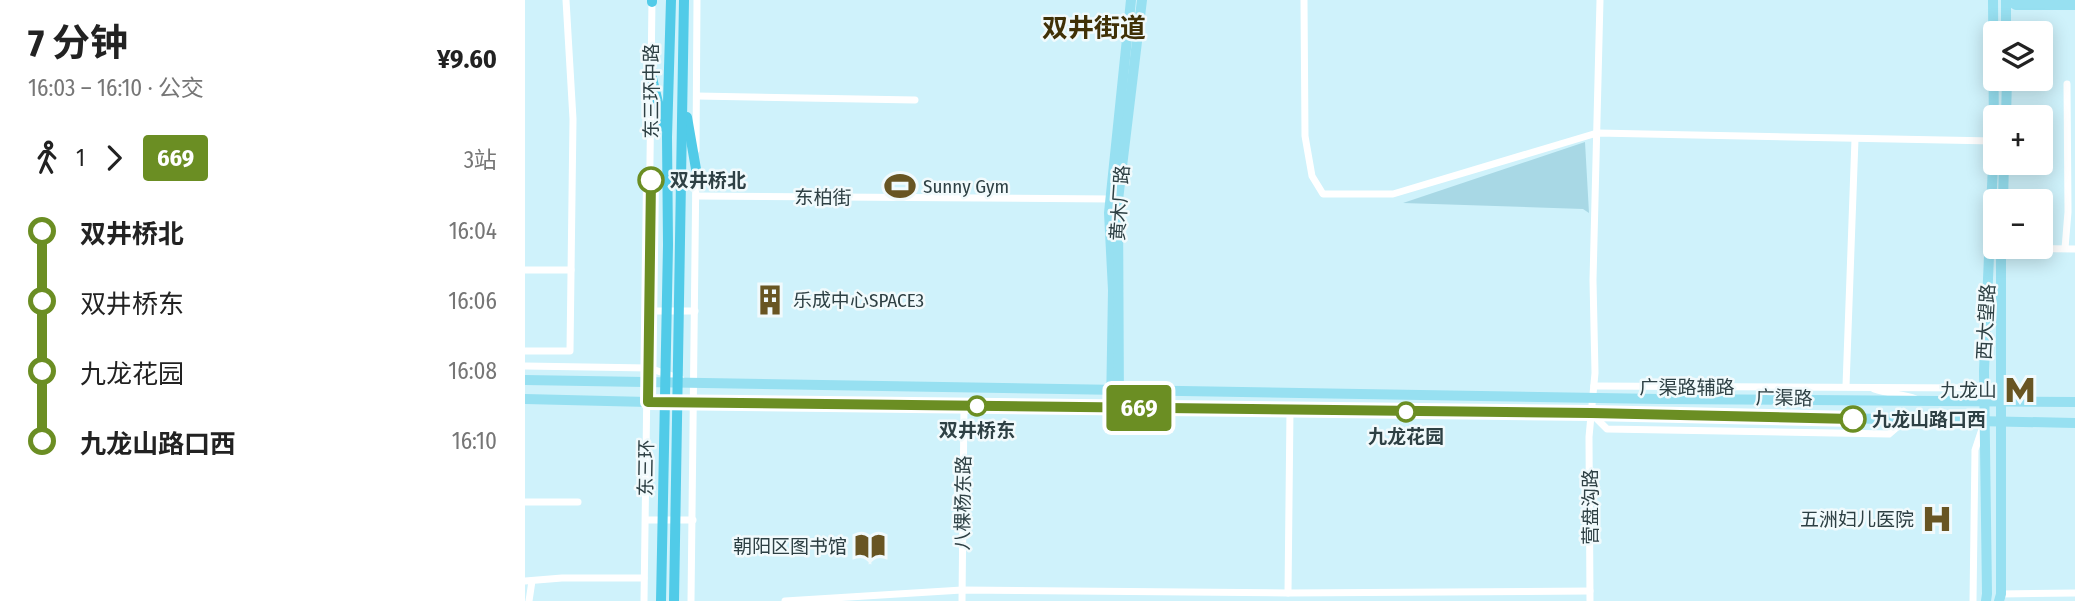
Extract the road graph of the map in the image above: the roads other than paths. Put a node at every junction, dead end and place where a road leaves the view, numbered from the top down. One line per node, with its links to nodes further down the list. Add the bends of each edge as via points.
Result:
1 (566, 0): 34 (street, via 573,119)
2 (671, 0): 21 (highway, 东三环)
3 (698, 0): 17 (street)
4 (1131, 0): 27 (main road, 黄木厂路)
5 (1142, 0): 27 (main road, 黄木厂路)
6 (1304, 0): 20 (street, via 1305,136 1311,176 1324,194 1394,194)
7 (1600, 0): 20 (street, 营盘沟路)
8 (1993, 0): 19 (main road, 西大望路)
9 (2007, 0): 12 (main road, via 2016,5); 13 (main road)
10 (652, 1): 14 (street, 东三环中路)
11 (684, 3): 16 (highway, 东三环)
12 (2075, 5)
13 (2006, 21)
14 (651, 75): 21 (highway); 35 (street, 东三环中路)
15 (2067, 84): 28 (street)
16 (682, 92): 24 (highway); 79 (highway, 东三环)
17 (697, 96): 18 (street); 24 (street)
18 (915, 100)
19 (1994, 105)
20 (1597, 133): 22 (street); 46 (street, 营盘沟路)
21 (667, 137): 78 (highway, 东三环)
22 (1855, 139): 23 (street); 43 (street)
23 (1983, 141)
24 (696, 169): 26 (street)
25 (1992, 175): 49 (main road, 西大望路)
26 (696, 196): 27 (street, 东柏街); 36 (street)
27 (1114, 200): 45 (main road, 黄木厂路)
28 (2072, 212): 30 (street)
29 (2053, 248): 30 (street)
30 (2065, 248): 31 (street)
31 (2075, 249)
32 (2001, 259): 50 (main road, 西大望路)
33 (525, 270): 34 (street)
34 (571, 270): 37 (street, via 570,351)
35 (649, 311): 36 (street); 39 (street, 东三环中路)
36 (695, 311): 42 (street)
37 (525, 351)
38 (525, 366): 39 (street)
39 (649, 368): 41 (street, 东三环中路); 42 (street)
40 (525, 380): 41 (main road, 广渠路)
41 (649, 383): 42 (main road, 广渠路); 51 (street, 东三环中路)
42 (695, 384): 45 (main road, 广渠路); 53 (street)
43 (1846, 386): 44 (street, 广渠路辅路); 46 (street, 广渠路辅路)
44 (1866, 387): 48 (street); 49 (street, 广渠路辅路, via 1973,388)
45 (1116, 391): 46 (main road, 广渠路); 55 (main road, 黄木厂路)
46 (1593, 391): 48 (main road, 广渠路); 57 (street, 营盘沟路)
47 (525, 399): 51 (main road, 广渠路)
48 (1917, 400): 49 (main road, 广渠路)
49 (1984, 400): 50 (main road, 广渠路); 59 (main road, 西大望路)
50 (2002, 401): 52 (main road, 广渠路); 60 (main road, 西大望路)
51 (648, 402): 53 (main road, 广渠路); 64 (street, 东三环中路)
52 (2075, 402)
53 (695, 403): 54 (main road, 广渠路); 65 (street)
54 (964, 406): 55 (main road, 广渠路); 68 (street, 八棵杨东路)
55 (1115, 408): 56 (main road, 广渠路)
56 (1290, 410): 57 (main road, 广渠路); 71 (street)
57 (1591, 413): 58 (main road, 广渠路); 58 (street, via 1607,429 1889,434); 69 (street, 营盘沟路)
58 (1905, 420): 59 (main road, 广渠路)
59 (1985, 422): 60 (main road, 广渠路); 85 (street, via 1975,450); 86 (main road, 西大望路)
60 (2002, 422): 61 (main road, 广渠路); 75 (main road, 西大望路)
61 (2075, 423)
62 (525, 502): 63 (street)
63 (578, 502)
64 (646, 520): 65 (street); 66 (street, 东三环中路)
65 (693, 520): 80 (street)
66 (644, 579): 67 (street); 77 (street, 东三环中路)
67 (529, 581): 76 (street)
68 (962, 590): 70 (street); 81 (street); 82 (street, 八棵杨东路)
69 (1590, 591): 74 (street); 84 (street, 营盘沟路)
70 (1113, 592): 73 (street); 83 (street)
71 (1288, 593): 73 (street); 74 (street)
72 (2075, 593): 75 (street)
73 (1222, 597)
74 (1373, 597)
75 (2001, 599)
76 (529, 601)
77 (644, 601)
78 (661, 601)
79 (674, 601)
80 (691, 601)
81 (785, 601)
82 (962, 601)
83 (1115, 601)
84 (1590, 601)
85 (1973, 601)
86 (1986, 601)

